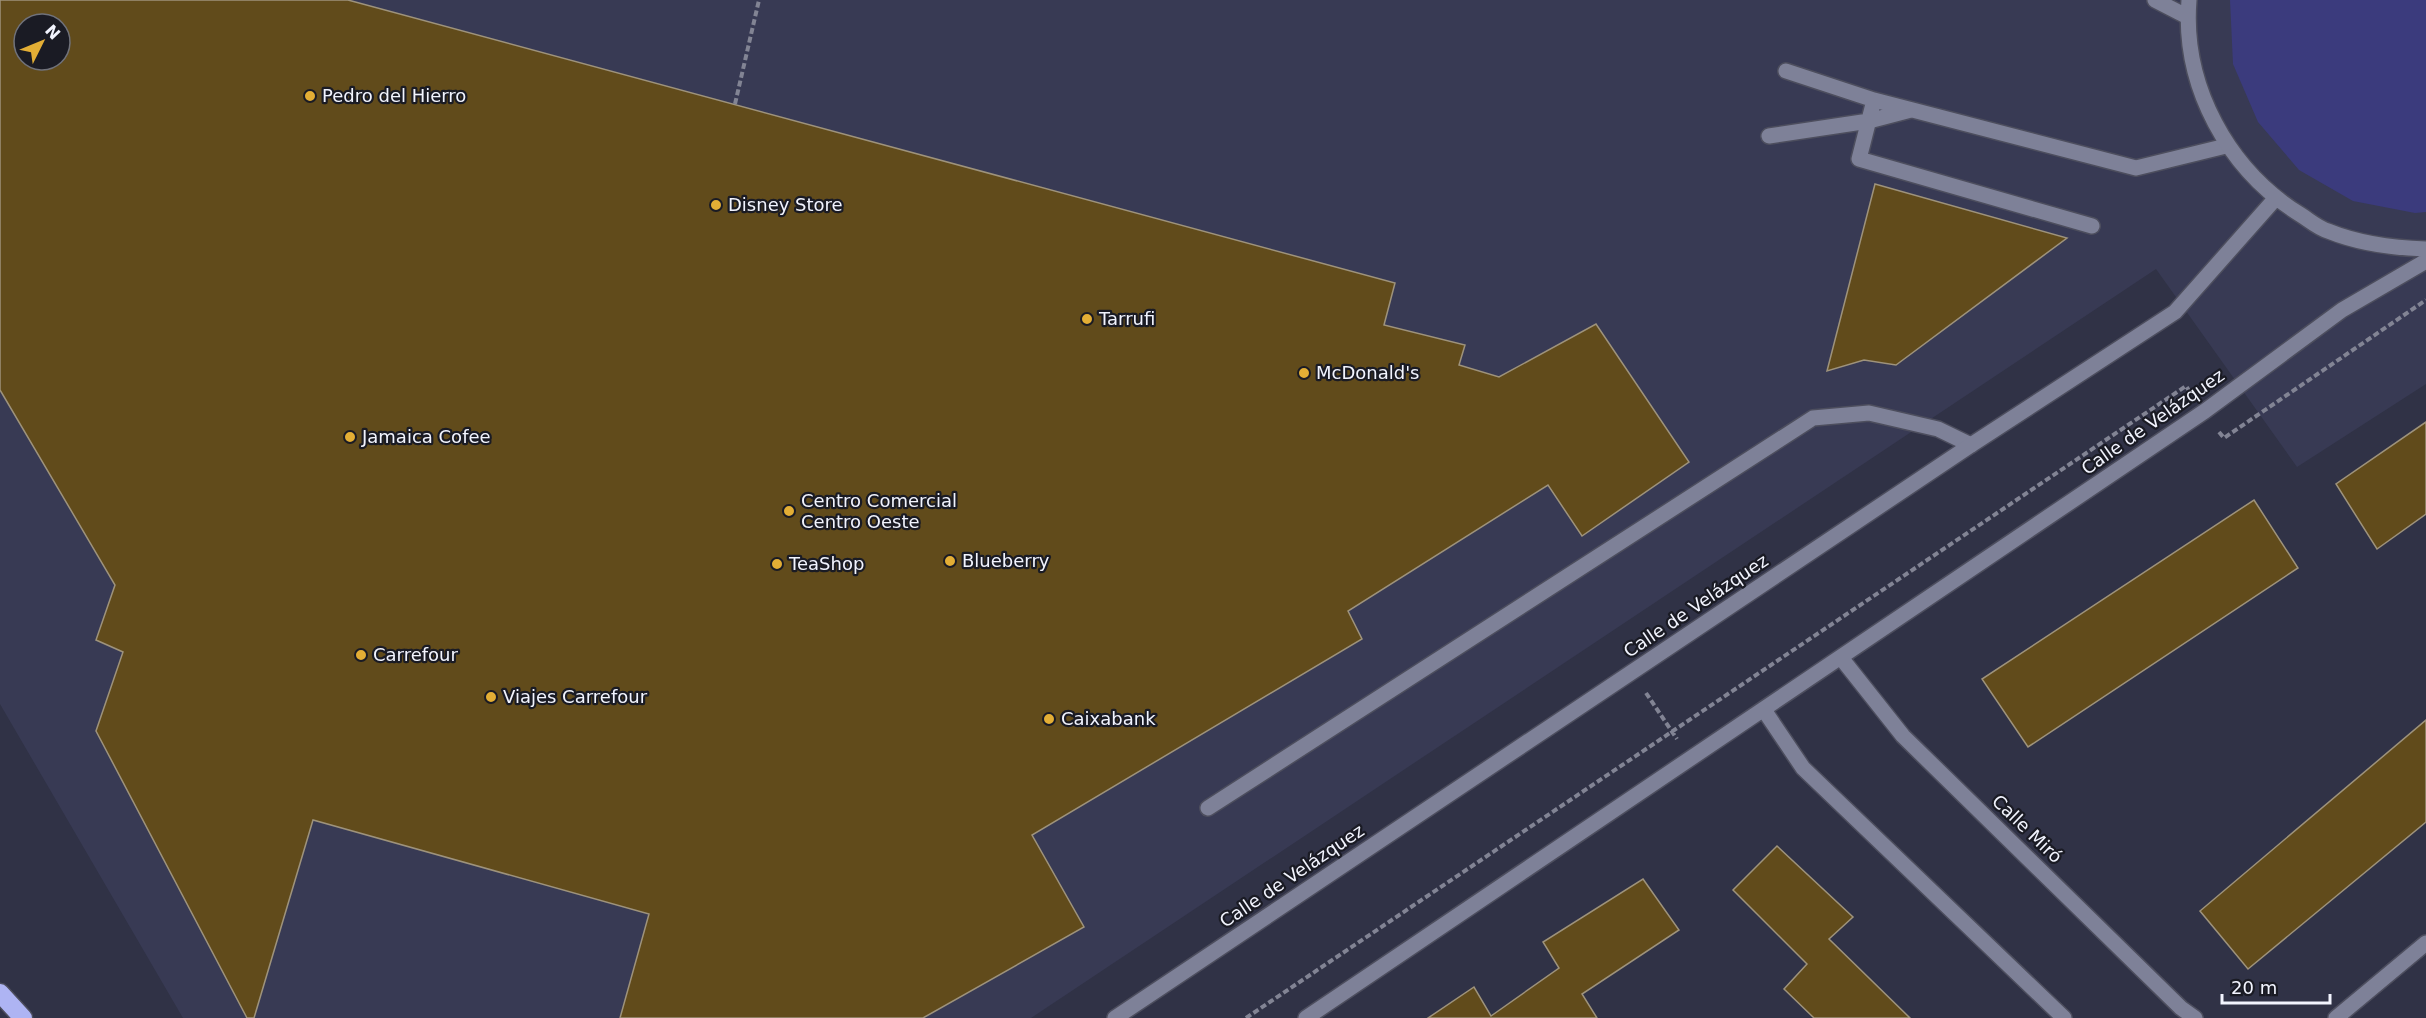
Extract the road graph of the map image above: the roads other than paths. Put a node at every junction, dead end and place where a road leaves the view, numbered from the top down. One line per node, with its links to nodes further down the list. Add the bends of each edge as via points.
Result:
1 (2155, 0): 3 (street)
2 (2189, 0): 3 (street)
3 (2188, 17): 9 (street, via 2197,84)
4 (1786, 71): 5 (street)
5 (1874, 100): 6 (street); 7 (street)
6 (1912, 110): 7 (street); 9 (street, via 2136,168)
7 (1869, 121): 8 (street); 11 (street, via 1859,159)
8 (1769, 136)
9 (2226, 146): 10 (street)
10 (2275, 199): 12 (street, via 2326,231 2386,248); 14 (street, Calle de Velázquez, via 2175,312)
11 (2092, 226)
12 (2426, 249)
13 (2426, 261): 15 (street, Calle de Velázquez, via 2342,310 2205,411)
14 (1971, 444): 17 (street, via 1938,429 1869,413 1813,418); 21 (street, Calle de Velázquez)
15 (1842, 659): 16 (street, Calle de Velázquez); 24 (street, Calle Miró, via 1903,736)
16 (1764, 710): 22 (street, Calle de Velázquez); 23 (street, via 1803,768)
17 (1208, 808)
18 (2426, 943): 25 (street)
19 (0, 993): 20 (highway)
20 (23, 1018)
21 (1115, 1018)
22 (1306, 1018)
23 (2064, 1018)
24 (2195, 1018)
25 (2336, 1018)

